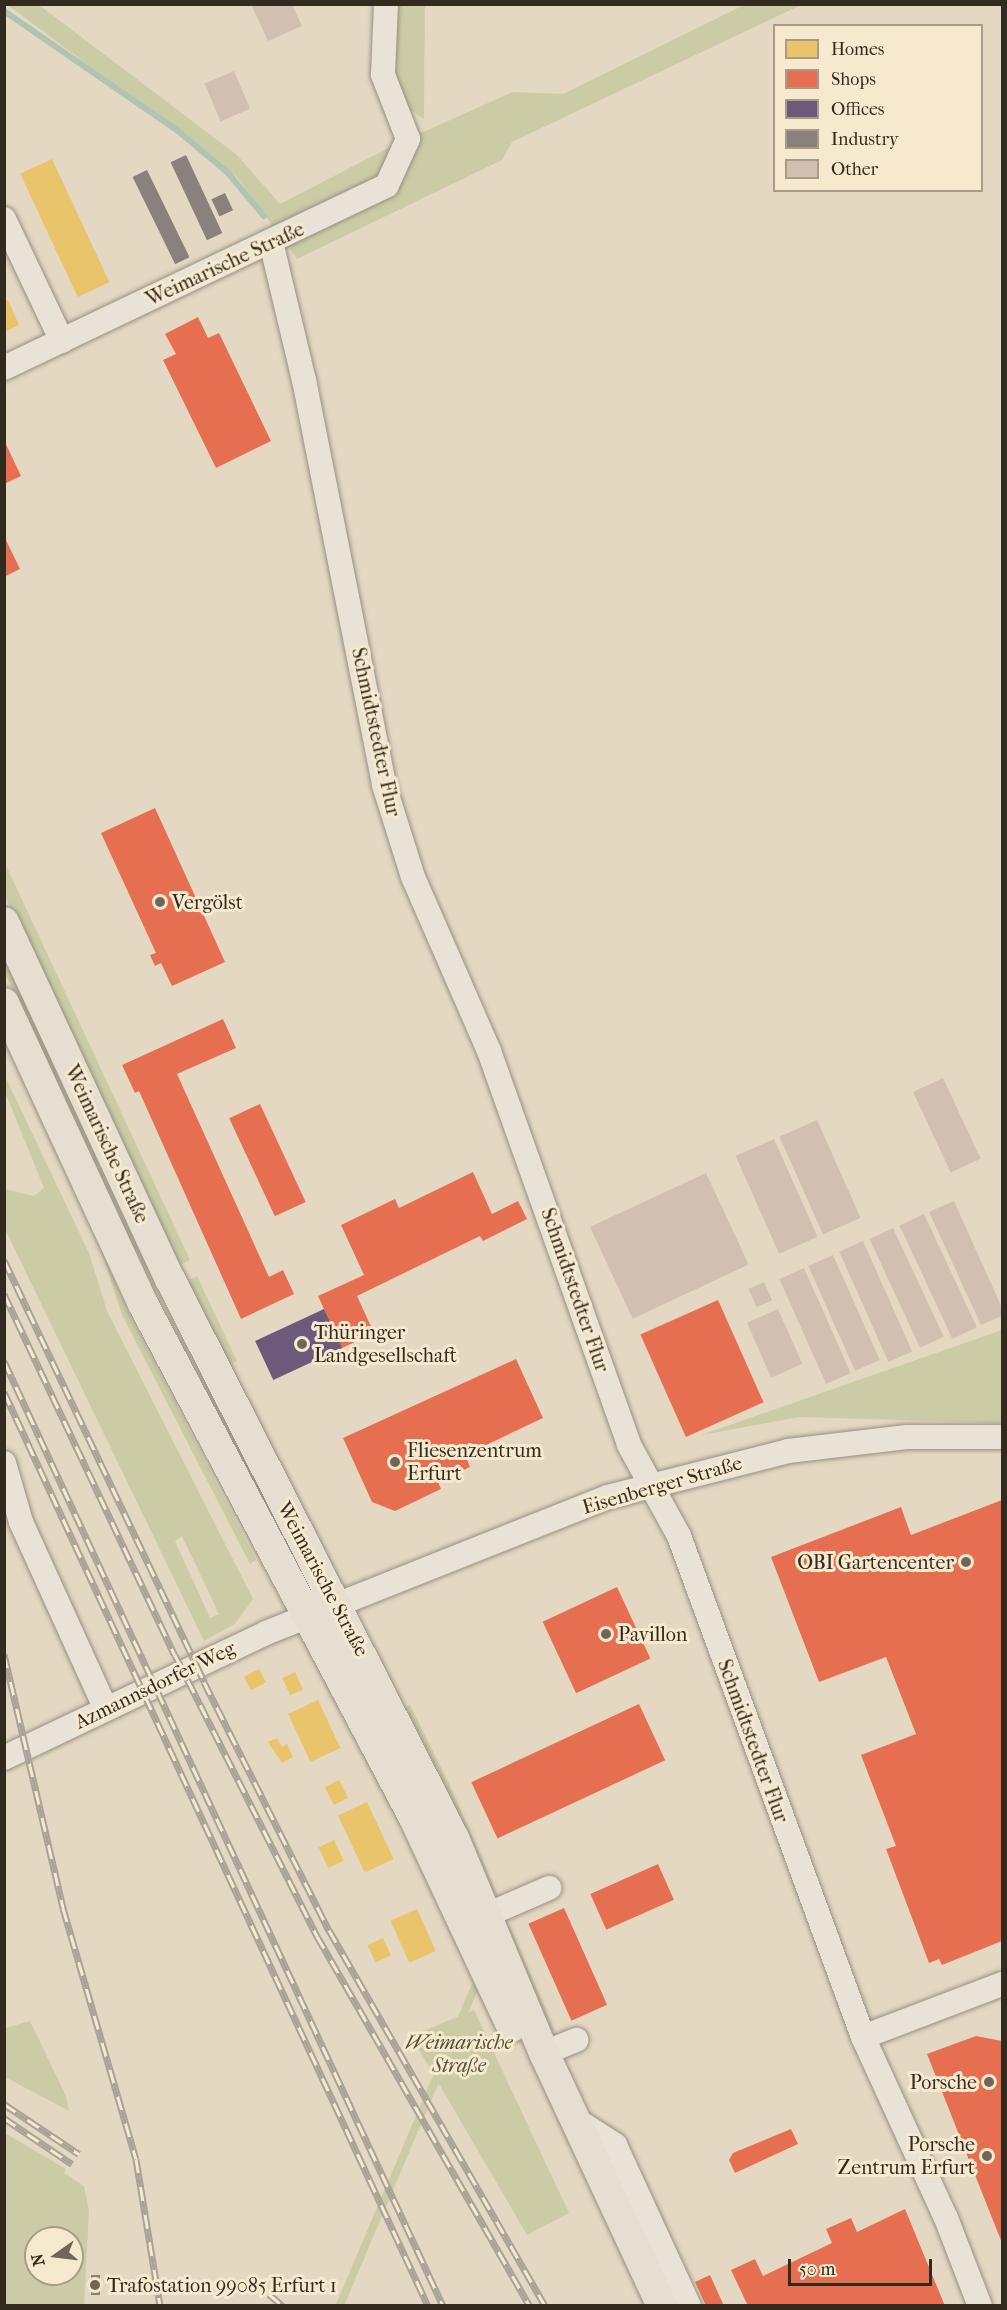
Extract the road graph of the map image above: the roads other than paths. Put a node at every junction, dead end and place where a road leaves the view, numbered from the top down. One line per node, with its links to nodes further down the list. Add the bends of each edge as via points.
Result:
1 (386, 4): 3 (street, Weimarische Straße, via 383,75 408,139 387,185)
2 (4, 219): 4 (street)
3 (271, 242): 4 (street, Weimarische Straße); 10 (street, Schmidtstedter Flur, via 304,380 384,785 413,877 489,1051 629,1445)
4 (62, 341): 5 (street, Weimarische Straße)
5 (4, 368)
6 (4, 922): 11 (main road, Weimarische Straße, via 170,1279)
7 (9, 1023): 12 (main road, Weimarische Straße, via 143,1304)
8 (1002, 1437): 10 (street, Eisenberger Straße, via 907,1437 800,1450)
9 (4, 1463): 13 (street, via 21,1522)
10 (650, 1485): 11 (street, Eisenberger Straße, via 528,1526); 18 (street, Schmidtstedter Flur, via 679,1536)
11 (339, 1607): 12 (street, Eisenberger Straße); 16 (main road, Weimarische Straße, via 454,1838)
12 (307, 1617): 13 (street, Azmannsdorfer Weg); 22 (main road, Weimarische Straße, via 412,1816)
13 (106, 1709): 14 (street, Azmannsdorfer Weg)
14 (4, 1758)
15 (549, 1888): 16 (street)
16 (487, 1915): 20 (main road, Weimarische Straße)
17 (1002, 1984): 18 (street)
18 (863, 2037): 25 (street, Schmidtstedter Flur)
19 (577, 2040): 20 (street)
20 (544, 2053): 21 (main road, Weimarische Straße)
21 (575, 2119): 23 (main road, Weimarische Straße); 24 (street, via 615,2145)
22 (643, 2306)
23 (662, 2306)
24 (689, 2306)
25 (980, 2306)

